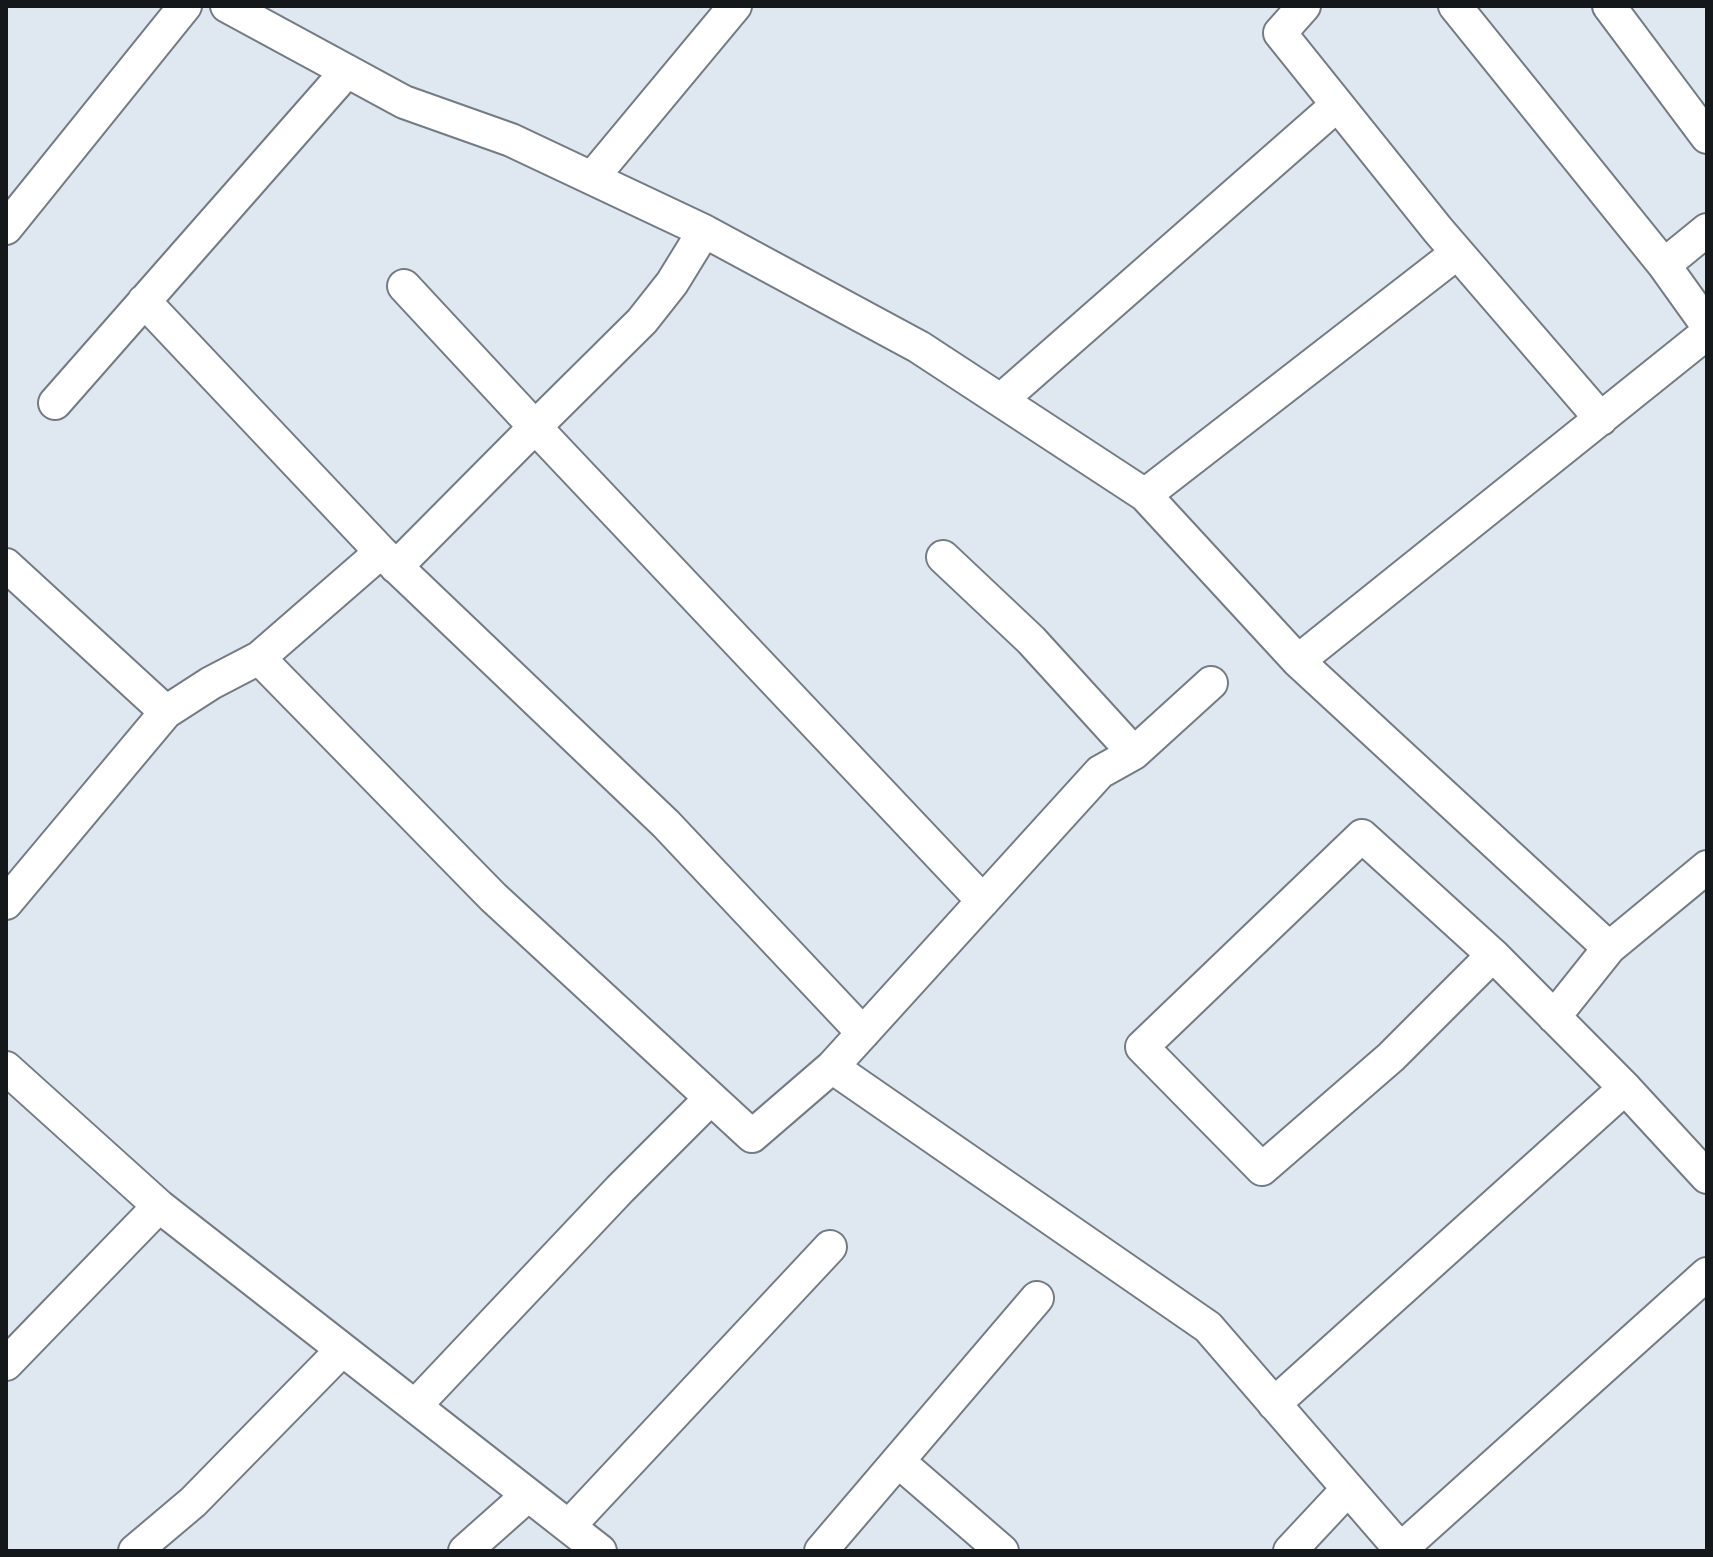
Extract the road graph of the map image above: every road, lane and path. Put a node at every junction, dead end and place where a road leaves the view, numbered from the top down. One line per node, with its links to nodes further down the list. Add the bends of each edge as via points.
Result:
1 (185, 6): 11 (street)
2 (227, 6): 7 (street)
3 (735, 6): 10 (street)
4 (1304, 6): 8 (street, via 1280,33)
5 (1455, 6): 15 (street)
6 (1609, 6): 9 (street)
7 (347, 71): 10 (street, via 404,102 511,140); 17 (street)
8 (1337, 105): 14 (street); 20 (street)
9 (1707, 137)
10 (592, 178): 13 (street)
11 (6, 228)
12 (1707, 230): 15 (street)
13 (704, 231): 20 (street, via 919,347); 23 (street, via 642,321)
14 (1457, 253): 22 (street); 24 (street)
15 (1664, 265): 18 (street)
16 (404, 286): 23 (street)
17 (144, 301): 21 (street); 26 (street)
18 (1707, 325)
19 (1707, 333): 22 (street)
20 (1001, 400): 24 (street)
21 (55, 403)
22 (1601, 419): 29 (street)
23 (535, 427): 26 (street); 34 (street)
24 (1145, 495): 29 (street)
25 (943, 557): 32 (street, via 1031,640)
26 (389, 559): 28 (street); 39 (street, via 666,824)
27 (6, 565): 31 (street)
28 (259, 658): 31 (street); 43 (street, via 493,897)
29 (1298, 661): 36 (street)
30 (1211, 683): 32 (street)
31 (166, 712): 35 (street)
32 (1134, 753): 34 (street, via 1100,772)
33 (1707, 867): 36 (street)
34 (983, 901): 39 (street)
35 (6, 903)
36 (1609, 948): 38 (street)
37 (1493, 955): 37 (street, via 1362,836 1142,1047 1262,1169 1391,1057); 38 (street)
38 (1554, 1017): 42 (street)
39 (863, 1033): 40 (street)
40 (832, 1067): 43 (street, via 752,1136); 51 (street, via 1208,1327)
41 (13, 1087): 45 (street)
42 (1625, 1088): 44 (street); 51 (street)
43 (710, 1099): 52 (street)
44 (1707, 1177)
45 (159, 1206): 49 (street); 50 (street)
46 (830, 1247): 56 (street)
47 (1707, 1274): 57 (street)
48 (1037, 1298): 53 (street)
49 (342, 1350): 52 (street); 58 (street, via 193,1502)
50 (6, 1364)
51 (1274, 1404): 54 (street)
52 (415, 1406): 55 (street)
53 (898, 1461): 61 (street); 62 (street)
54 (1346, 1491): 57 (street); 63 (street)
55 (528, 1495): 56 (street); 59 (street)
56 (569, 1526): 60 (street)
57 (1402, 1550)
58 (135, 1551)
59 (465, 1551)
60 (600, 1551)
61 (821, 1551)
62 (1002, 1551)
63 (1290, 1551)

